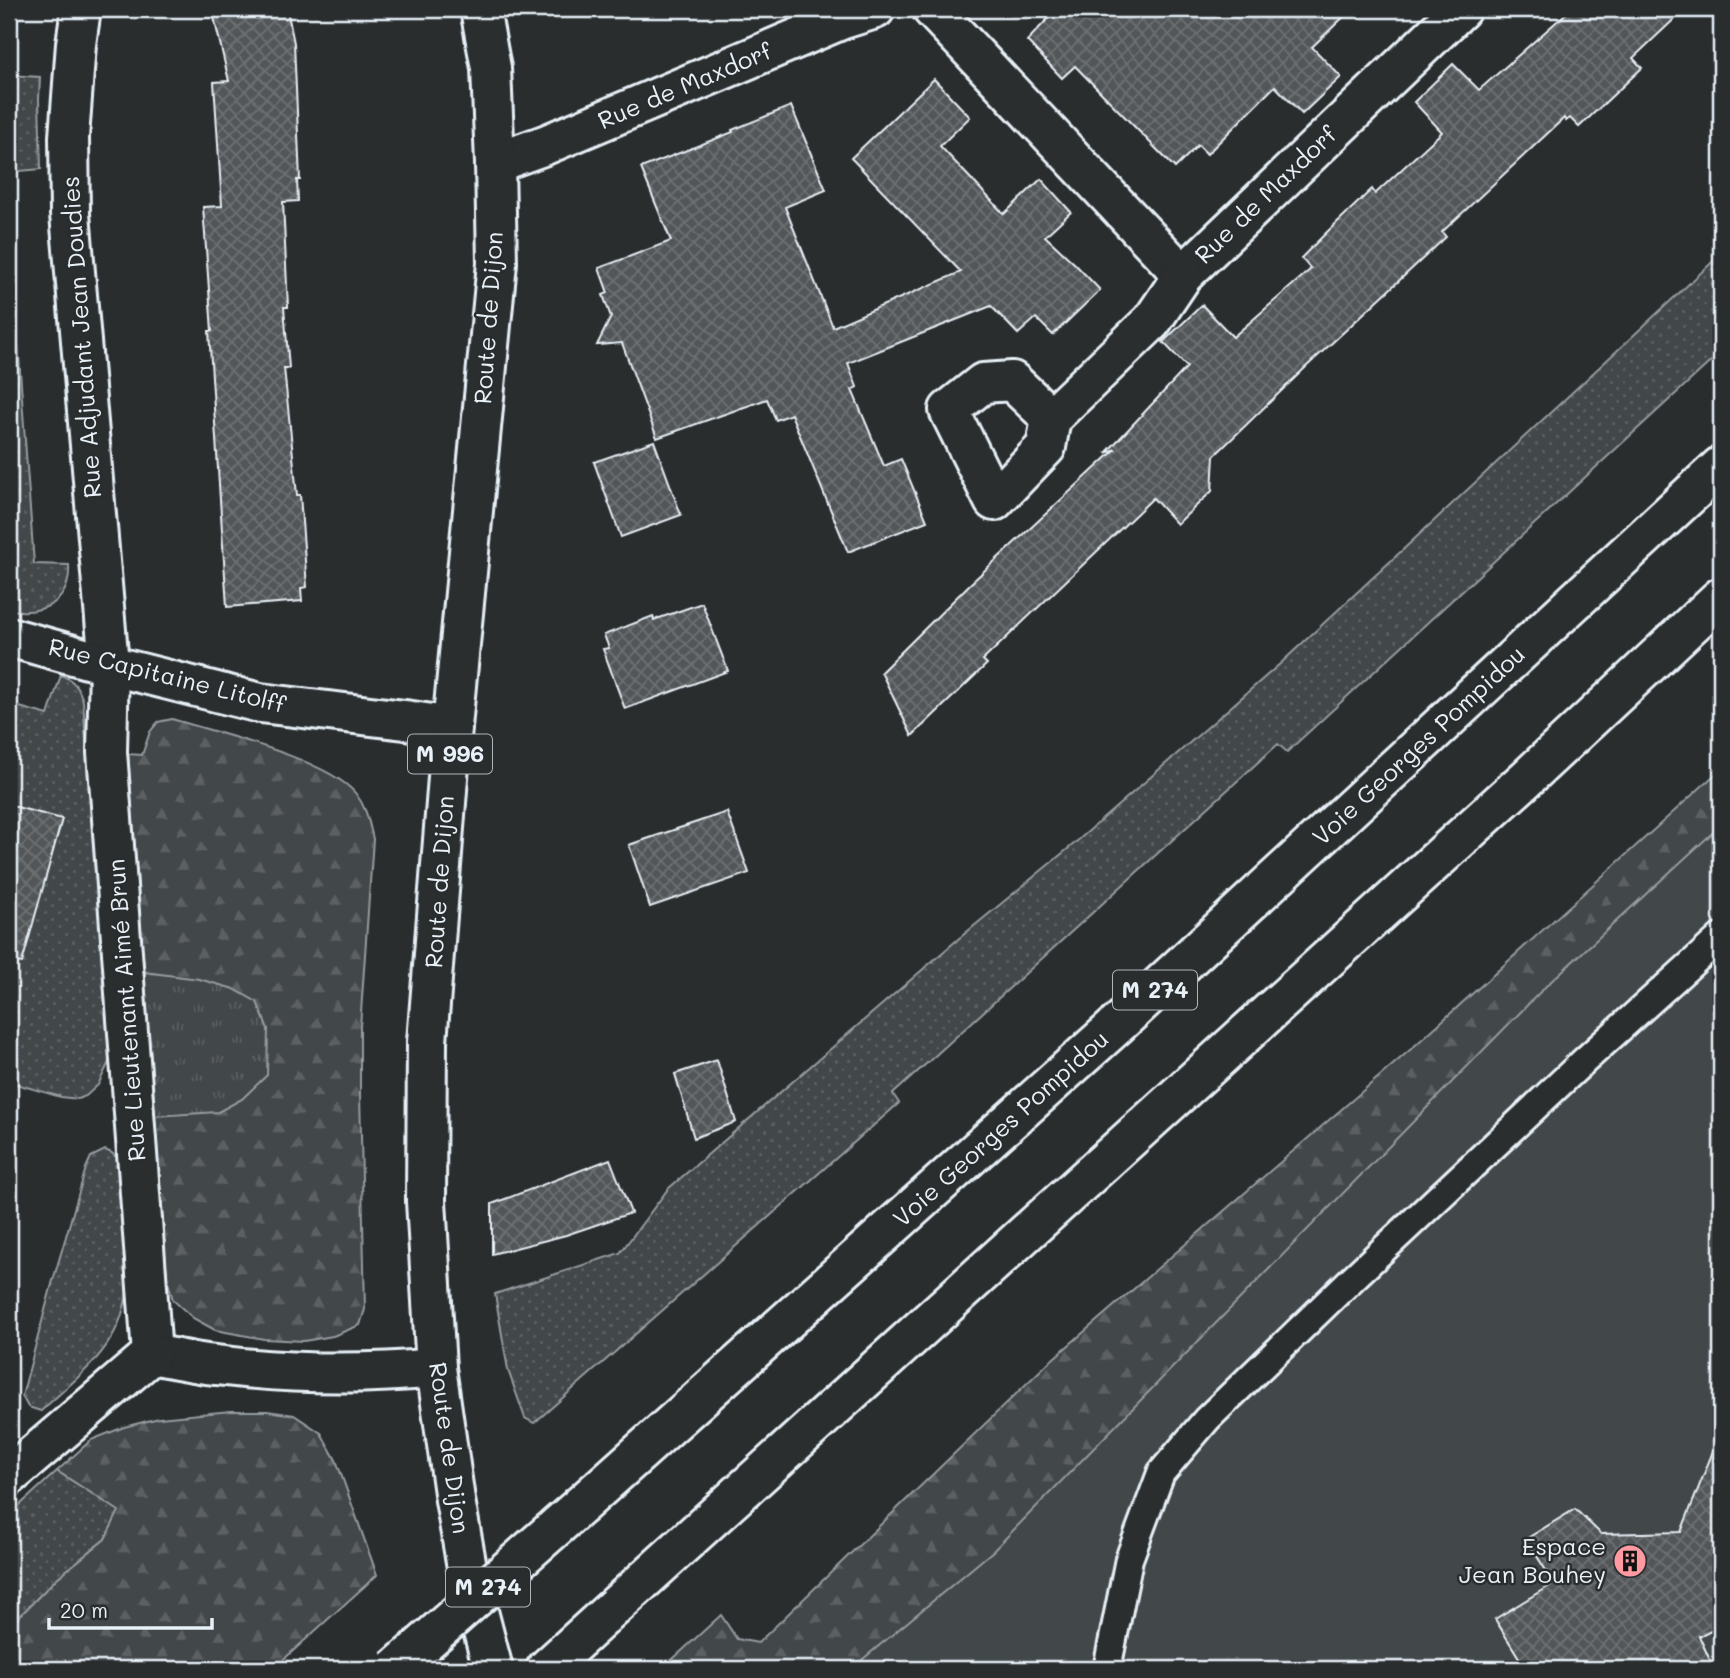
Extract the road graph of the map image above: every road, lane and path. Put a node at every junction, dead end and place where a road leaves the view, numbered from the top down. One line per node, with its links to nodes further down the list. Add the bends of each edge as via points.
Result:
1 (81, 9): 12 (main road, Rue Adjudant Jean Doudies, via 69,137 70,215)
2 (480, 9): 6 (main road, Route de Dijon / M 996, via 491,68)
3 (875, 9): 6 (main road, Rue de Maxdorf)
4 (932, 9): 7 (main road, Rue de Maxdorf)
5 (1461, 9): 7 (main road, Rue de Maxdorf)
6 (495, 163): 13 (main road, Route de Dijon / M 996, via 497,263)
7 (1183, 275): 8 (main road, via 1152,321)
8 (1051, 418)
9 (1721, 466): 18 (main road, Voie Georges Pompidou / M 274, bridge, via 1116,1026)
10 (1721, 597): 20 (main road)
11 (9, 636): 12 (main road, Rue Capitaine Litolff)
12 (109, 665): 13 (main road, Rue Capitaine Litolff, via 260,703); 15 (main road, Rue Lieutenant Aimé Brun, via 107,752)
13 (452, 727): 16 (main road, Route de Dijon / M 996, via 427,1042 426,1201)
14 (1721, 937): 21 (lane, via 1353,1278 1207,1419 1161,1473 1129,1559)
15 (152, 1354): 16 (main road, via 304,1373); 17 (main road)
16 (436, 1368): 19 (main road, Route de Dijon / M 996, via 468,1573)
17 (9, 1476)
18 (395, 1669)
19 (493, 1669)
20 (545, 1669)
21 (1107, 1669)

